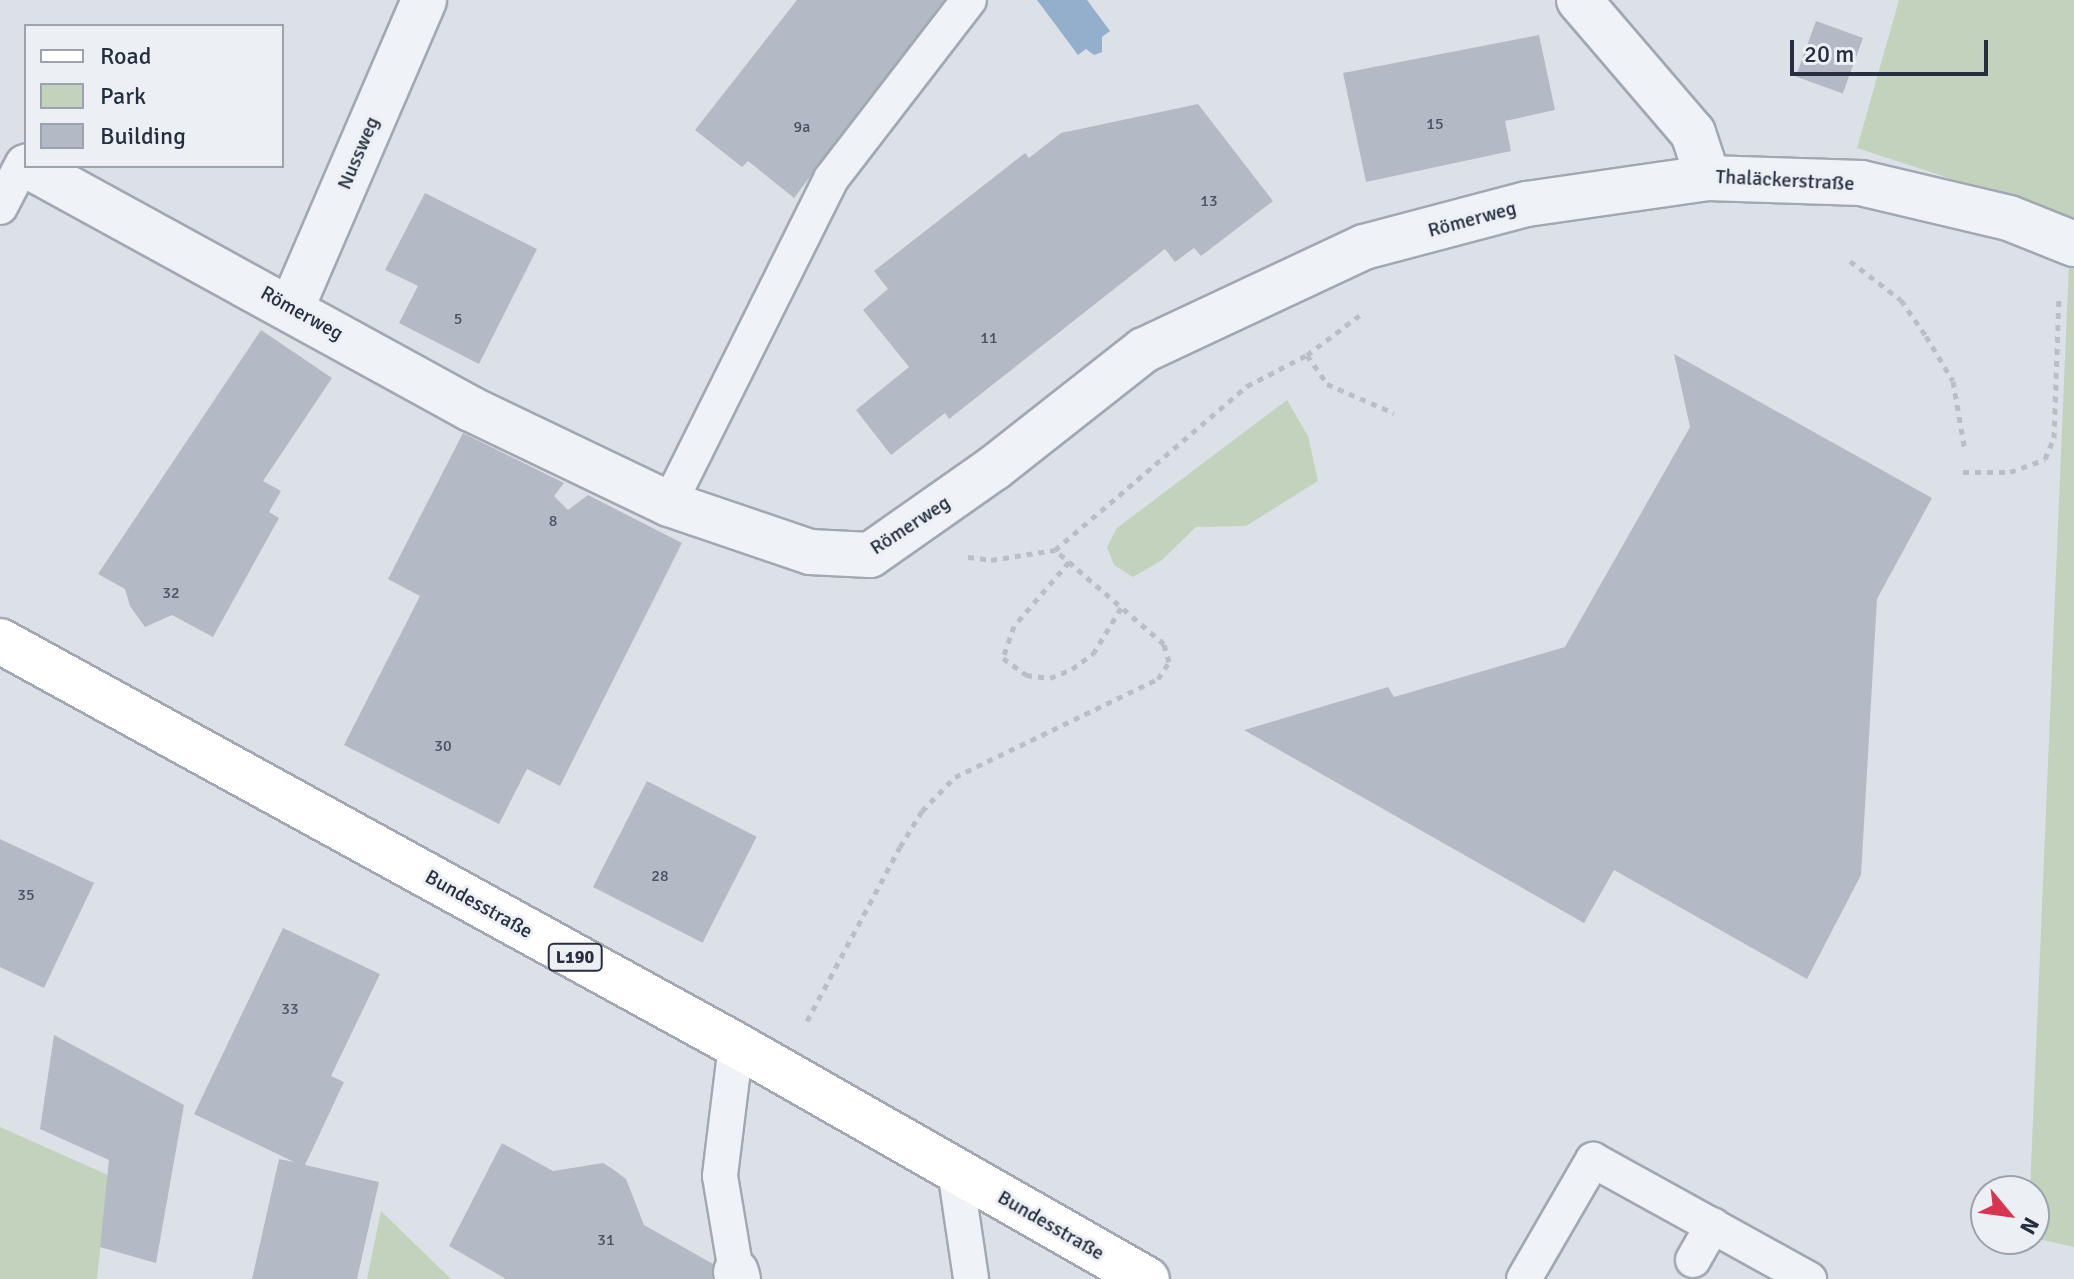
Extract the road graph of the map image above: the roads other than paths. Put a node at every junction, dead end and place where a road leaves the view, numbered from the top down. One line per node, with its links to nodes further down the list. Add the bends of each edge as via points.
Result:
1 (424, 0): 9 (street, Nussweg)
2 (969, 0): 10 (lane, via 831,179)
3 (1579, 0): 6 (street, Thaläckerstraße, via 1693,133)
4 (19, 162): 7 (lane)
5 (30, 168): 9 (street, Römerweg)
6 (1708, 178): 8 (street, Thaläckerstraße, via 1861,183 2009,218); 10 (street, Römerweg, via 1527,204 1364,247 1144,350 870,555 810,552)
7 (0, 207)
8 (2068, 242)
9 (292, 307): 10 (street, Römerweg, via 471,409)
10 (669, 504)
11 (0, 641): 12 (main road, Bundesstraße / L190)
12 (736, 1045): 13 (main road, Bundesstraße / L190); 16 (lane, via 720,1176)
13 (955, 1170): 17 (lane); 18 (main road, Bundesstraße / L190)
14 (1713, 1225): 15 (lane); 19 (lane, via 1593,1160); 20 (lane)
15 (1693, 1260)
16 (737, 1276)
17 (971, 1279)
18 (1147, 1279)
19 (1524, 1279)
20 (1809, 1279)

